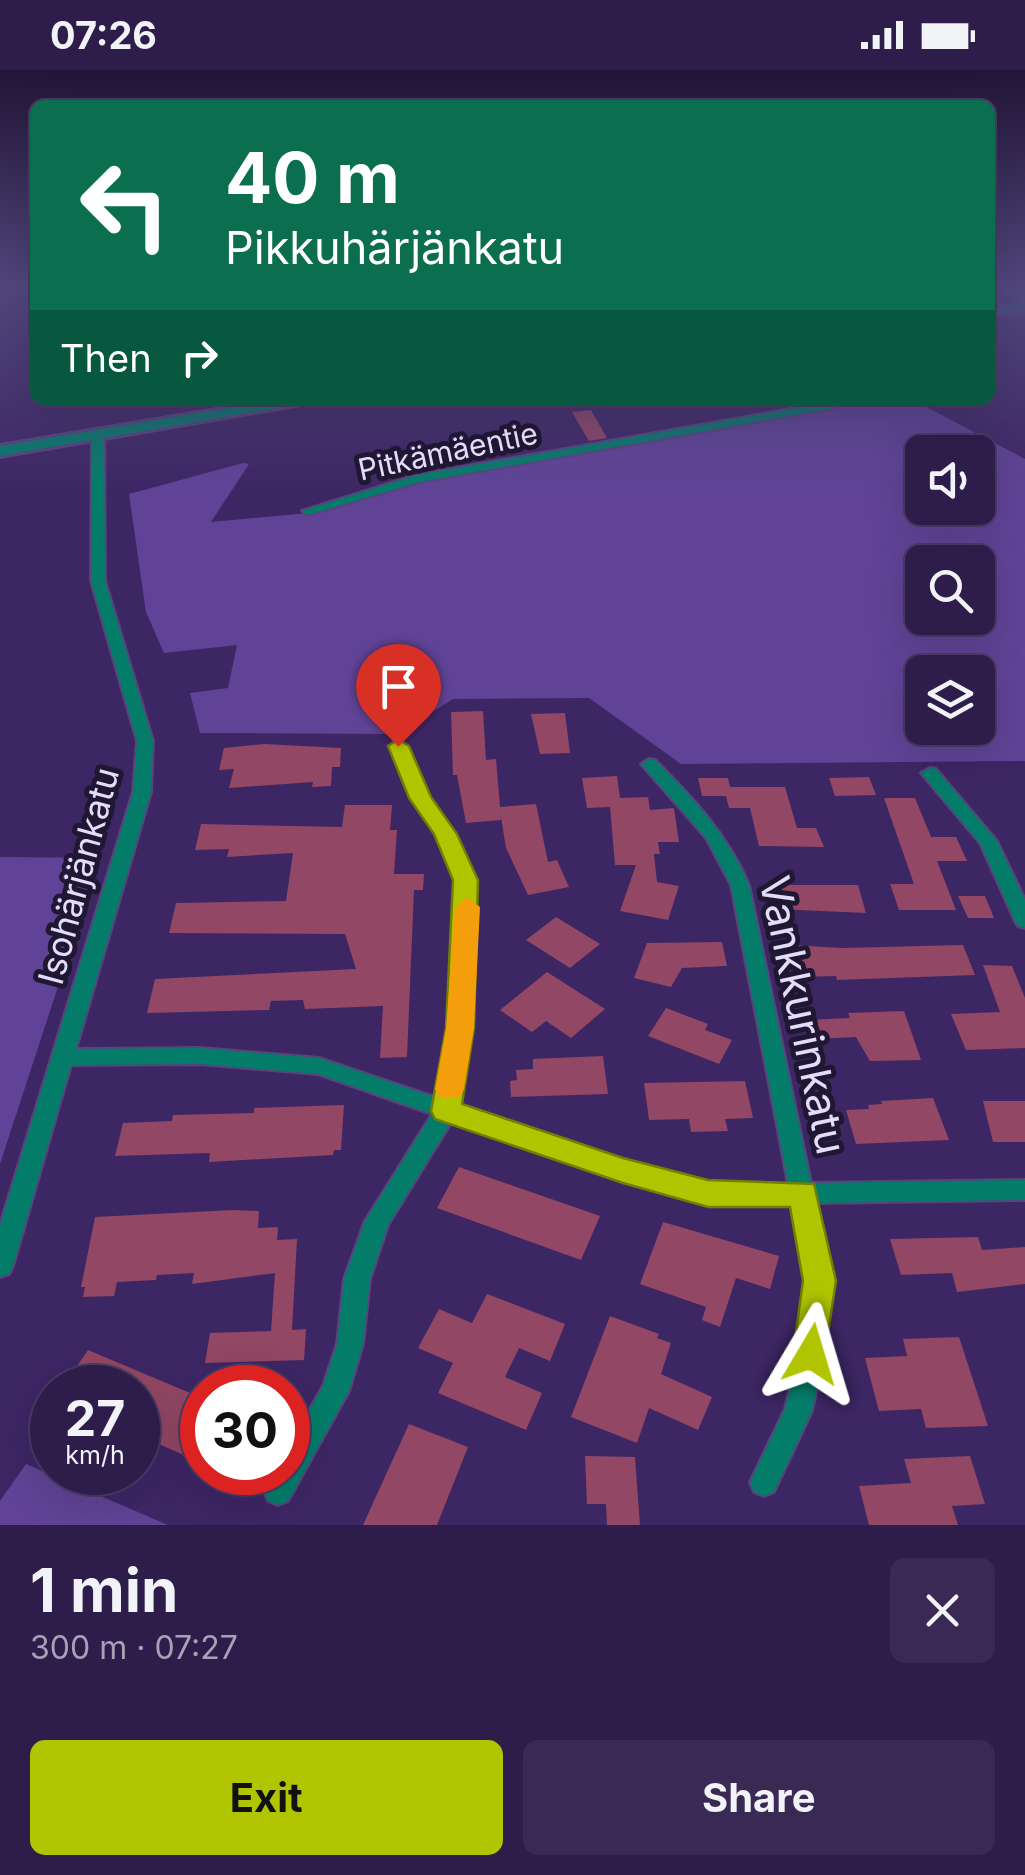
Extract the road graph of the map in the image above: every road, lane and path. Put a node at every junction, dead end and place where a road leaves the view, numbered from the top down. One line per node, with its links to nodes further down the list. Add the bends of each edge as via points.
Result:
1 (274, 405): 3 (street)
2 (830, 405): 5 (street, Pitkämäentie, via 417,479)
3 (98, 438): 4 (street); 10 (street, Isohärjänkatu, via 98,581 145,740 142,792)
4 (0, 450)
5 (308, 510)
6 (398, 746): 11 (street, via 465,880 460,1028)
7 (650, 764): 13 (street, Vankkurinkatu, via 707,822 740,885)
8 (930, 774): 9 (street, via 988,842)
9 (1025, 921)
10 (62, 1058): 11 (street, via 200,1056 318,1066); 14 (street, Isohärjänkatu)
11 (446, 1111): 13 (street, via 708,1194); 15 (street, via 377,1222 357,1279 350,1344 336,1391)
12 (1025, 1190): 13 (street)
13 (803, 1194): 16 (street, Vankkurinkatu, via 819,1281 811,1354 798,1411)
14 (0, 1266)
15 (310, 1436)
16 (764, 1482)

